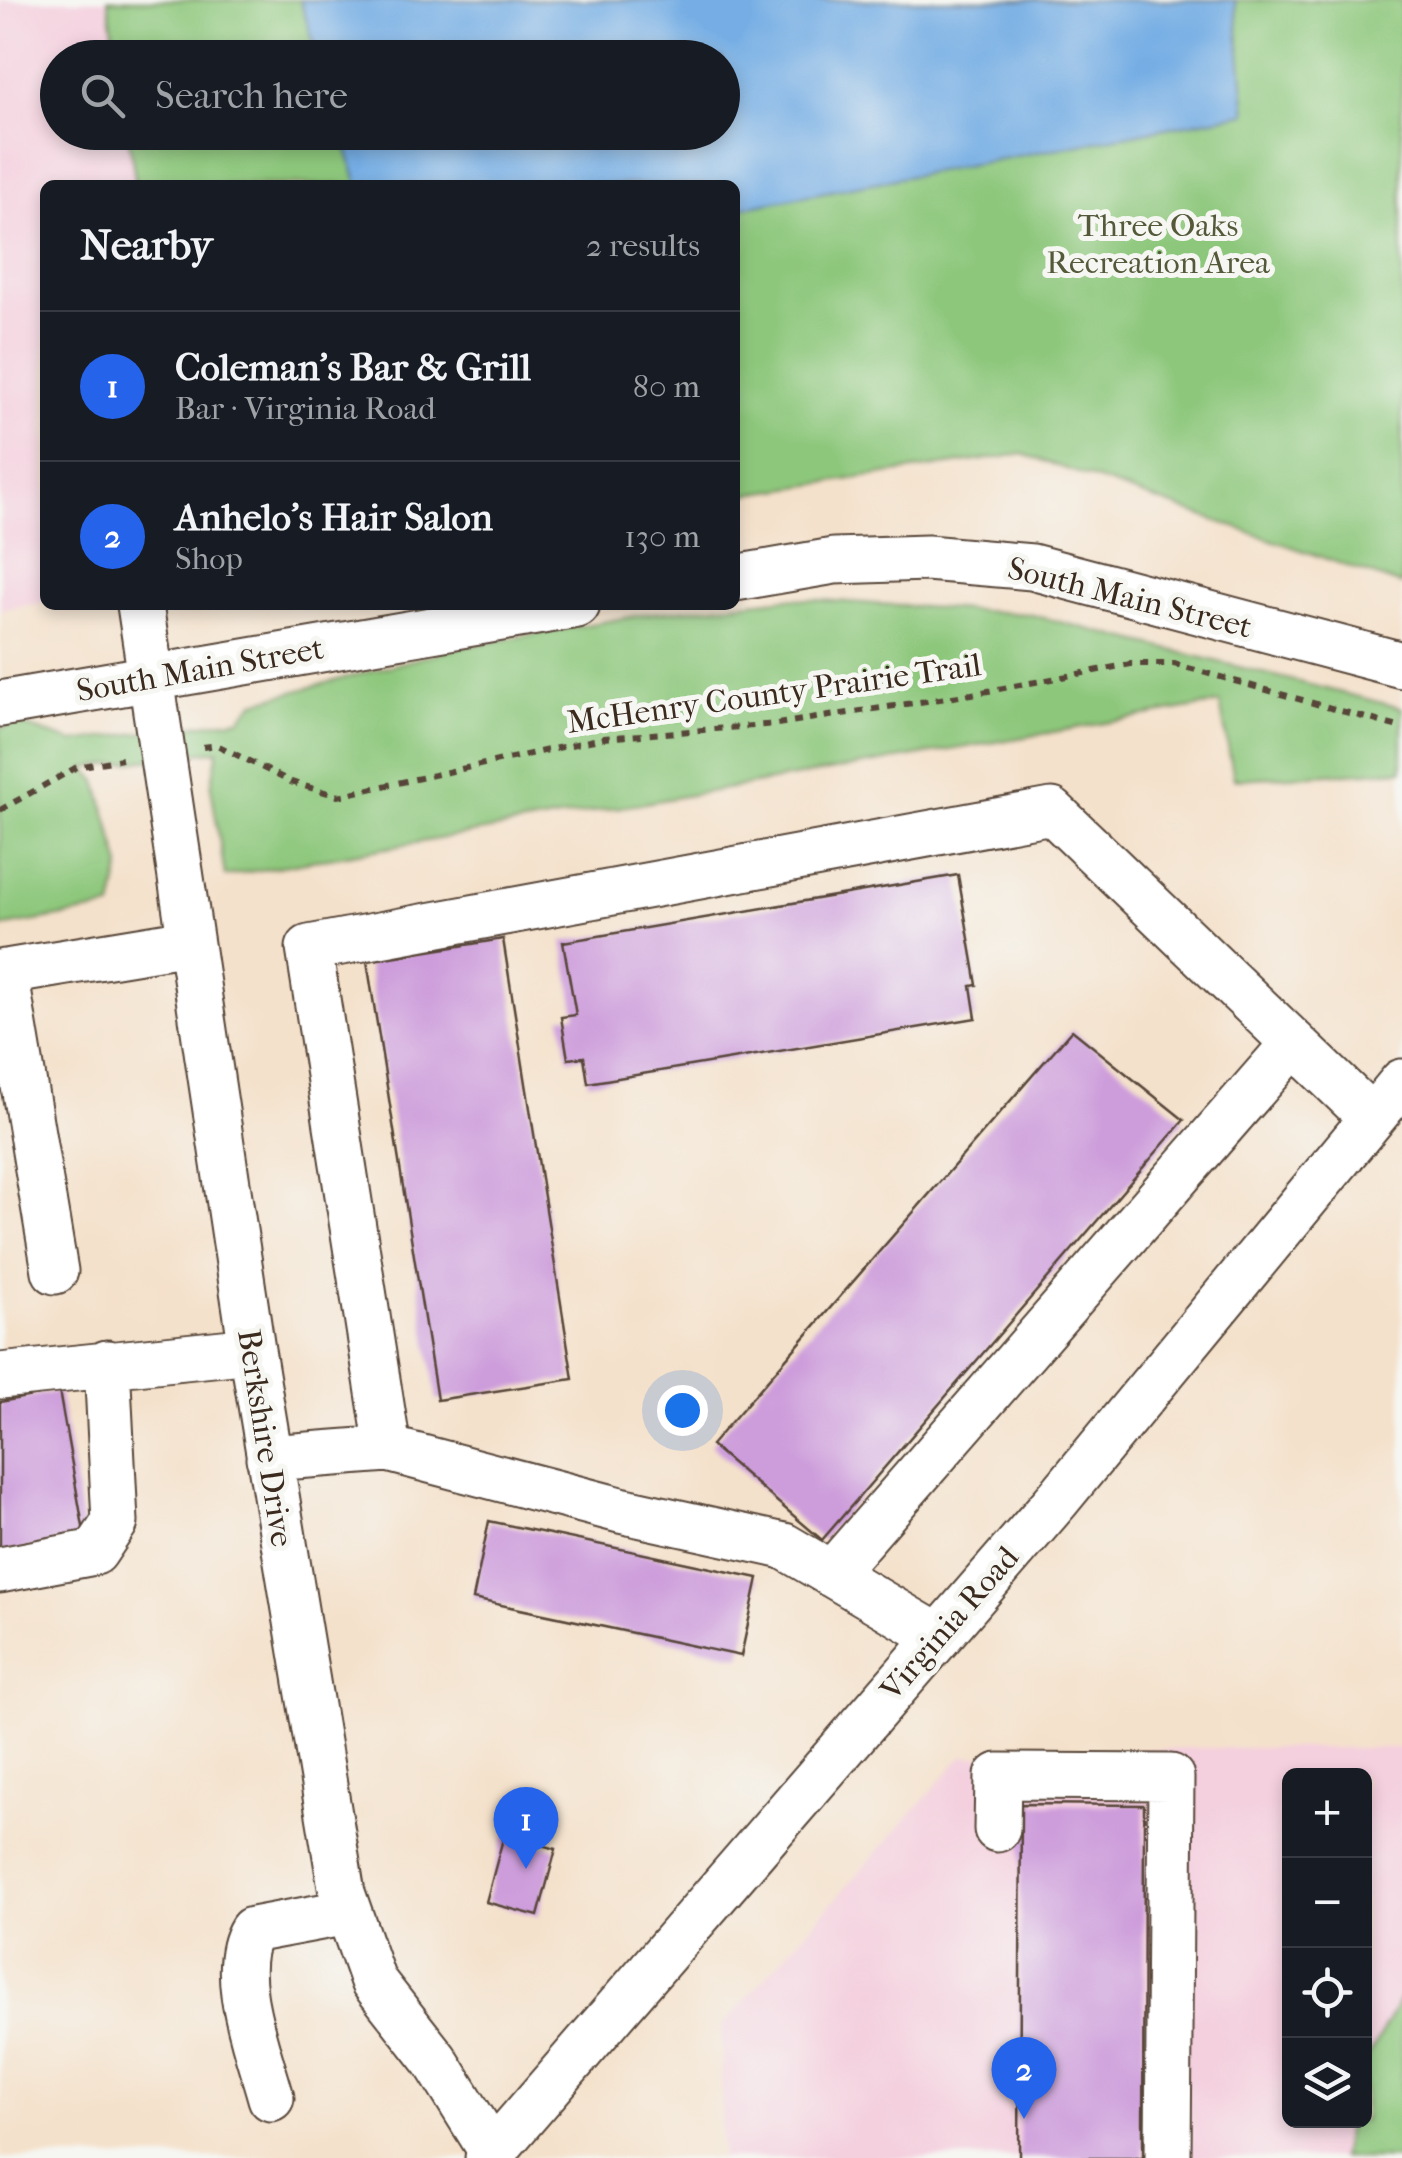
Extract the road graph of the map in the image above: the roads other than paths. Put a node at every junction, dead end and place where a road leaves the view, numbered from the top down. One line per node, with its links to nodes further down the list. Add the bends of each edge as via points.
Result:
1 (740, 577): 4 (street, South Main Street, via 834,562 927,558 1032,567)
2 (141, 610): 5 (street, Berkshire Drive)
3 (547, 610): 5 (street, South Main Street)
4 (1402, 666)
5 (152, 677): 6 (street, South Main Street); 7 (street, Berkshire Drive)
6 (0, 704)
7 (188, 942): 8 (street); 13 (street, Berkshire Drive)
8 (2, 973): 12 (street)
9 (1294, 1043): 11 (street); 16 (street, via 1052,812 309,948); 19 (street)
10 (1402, 1082): 11 (street, Virginia Road)
11 (1372, 1118): 20 (street, Virginia Road, via 1058,1500)
12 (55, 1271)
13 (252, 1350): 14 (street); 17 (street, Berkshire Drive)
14 (107, 1363): 15 (street); 18 (street, via 114,1522 95,1552)
15 (0, 1376)
16 (388, 1449): 17 (street); 19 (street, via 784,1546)
17 (269, 1458): 22 (street, Berkshire Drive)
18 (0, 1570)
19 (831, 1574): 20 (street)
20 (937, 1636): 24 (street, Virginia Road)
21 (998, 1829): 25 (street, via 998,1776 1170,1777)
22 (348, 1912): 23 (street, via 252,1930 242,1945 245,2003); 24 (street, Berkshire Drive, via 374,1981 435,2060)
23 (271, 2098)
24 (492, 2156)
25 (1168, 2158)

